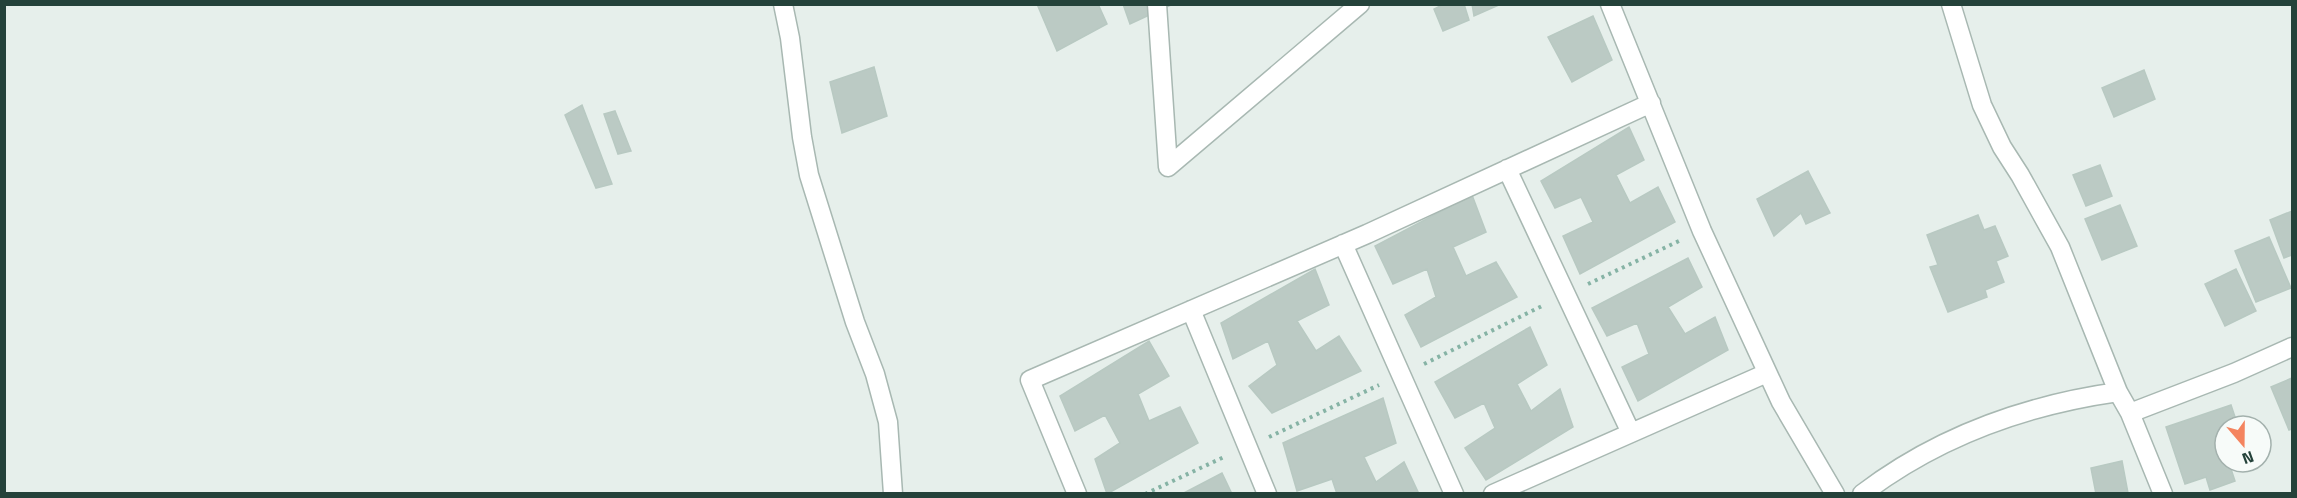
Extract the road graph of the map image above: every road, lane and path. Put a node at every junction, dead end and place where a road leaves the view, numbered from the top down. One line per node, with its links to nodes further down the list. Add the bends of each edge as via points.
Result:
1 (783, 4): 15 (street, via 809,175 888,422)
2 (1157, 4): 3 (street, via 1168,167)
3 (1360, 4)
4 (1610, 4): 6 (street)
5 (1951, 4): 12 (street, via 1982,105 2060,247)
6 (1651, 103): 7 (street); 11 (street, via 1702,231)
7 (1507, 169): 8 (street); 14 (street)
8 (1343, 244): 9 (street); 18 (street)
9 (1191, 310): 16 (street, via 1030,380); 17 (street)
10 (2292, 347): 13 (street)
11 (1767, 373): 14 (street); 20 (street)
12 (2118, 392): 13 (street); 21 (street, via 2036,408 1982,426 1889,473)
13 (2130, 413): 22 (street)
14 (1631, 433): 19 (street)
15 (892, 494)
16 (1077, 494)
17 (1267, 494)
18 (1454, 494)
19 (1493, 494)
20 (1835, 494)
21 (1863, 494)
22 (2163, 494)

